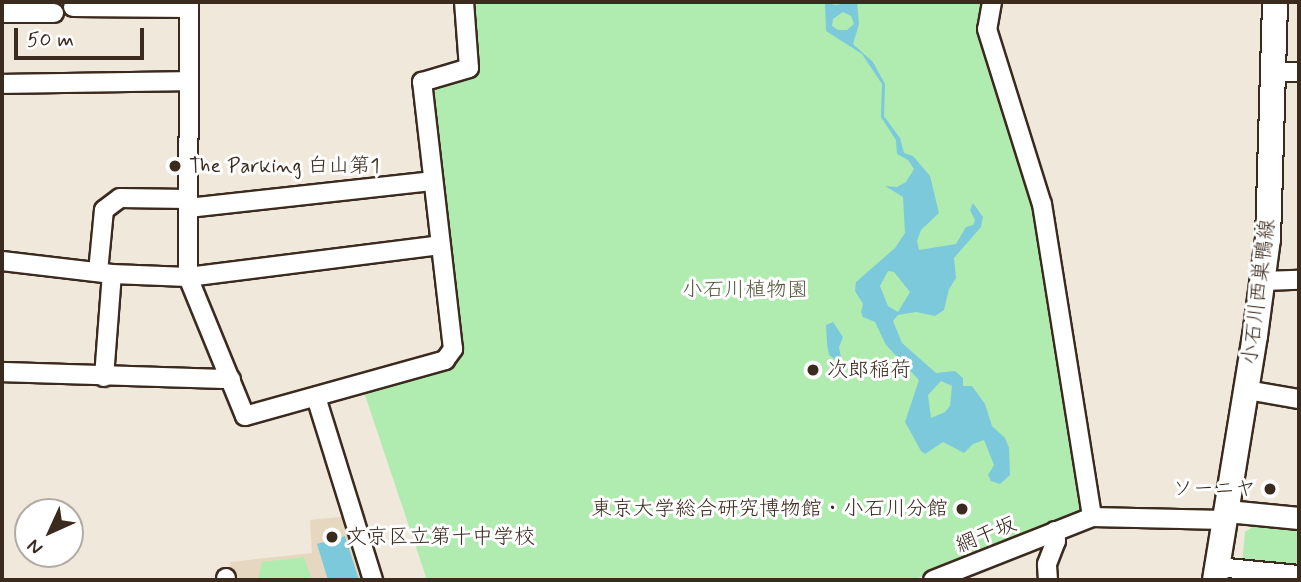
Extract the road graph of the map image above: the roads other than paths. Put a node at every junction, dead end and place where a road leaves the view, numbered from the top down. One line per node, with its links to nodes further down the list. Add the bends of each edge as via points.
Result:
1 (464, 2): 12 (street, via 469,68 422,82)
2 (992, 2): 27 (street, via 987,29 1042,204)
3 (1275, 2): 8 (main road, 小石川西巣鴨線)
4 (189, 5): 5 (street); 10 (street)
5 (73, 7)
6 (2, 13): 7 (street)
7 (54, 13)
8 (1275, 72): 9 (street); 19 (main road, 小石川西巣鴨線)
9 (1299, 72)
10 (187, 81): 11 (street); 13 (street)
11 (2, 84)
12 (432, 181): 13 (street); 14 (street)
13 (188, 203): 16 (street, via 120,198 104,210); 17 (street)
14 (440, 246): 17 (street); 24 (street, via 453,349 445,360)
15 (2, 261): 16 (street)
16 (105, 273): 17 (street); 21 (street)
17 (188, 277): 22 (street)
18 (1299, 280): 19 (street)
19 (1263, 281): 23 (main road, 小石川西巣鴨線)
20 (2, 372): 21 (street)
21 (104, 377): 22 (street)
22 (231, 379): 24 (street, via 245,416)
23 (1247, 390): 25 (street); 26 (main road, 小石川西巣鴨線)
24 (316, 397): 32 (street)
25 (1299, 399)
26 (1226, 516): 27 (street); 28 (street); 30 (main road, 小石川西巣鴨線)
27 (1092, 517): 29 (street, 網干坂)
28 (1299, 518)
29 (1055, 531): 33 (street, 網干坂); 34 (street)
30 (1216, 573): 31 (street)
31 (1299, 575)
32 (373, 580)
33 (933, 580)
34 (1048, 580)

